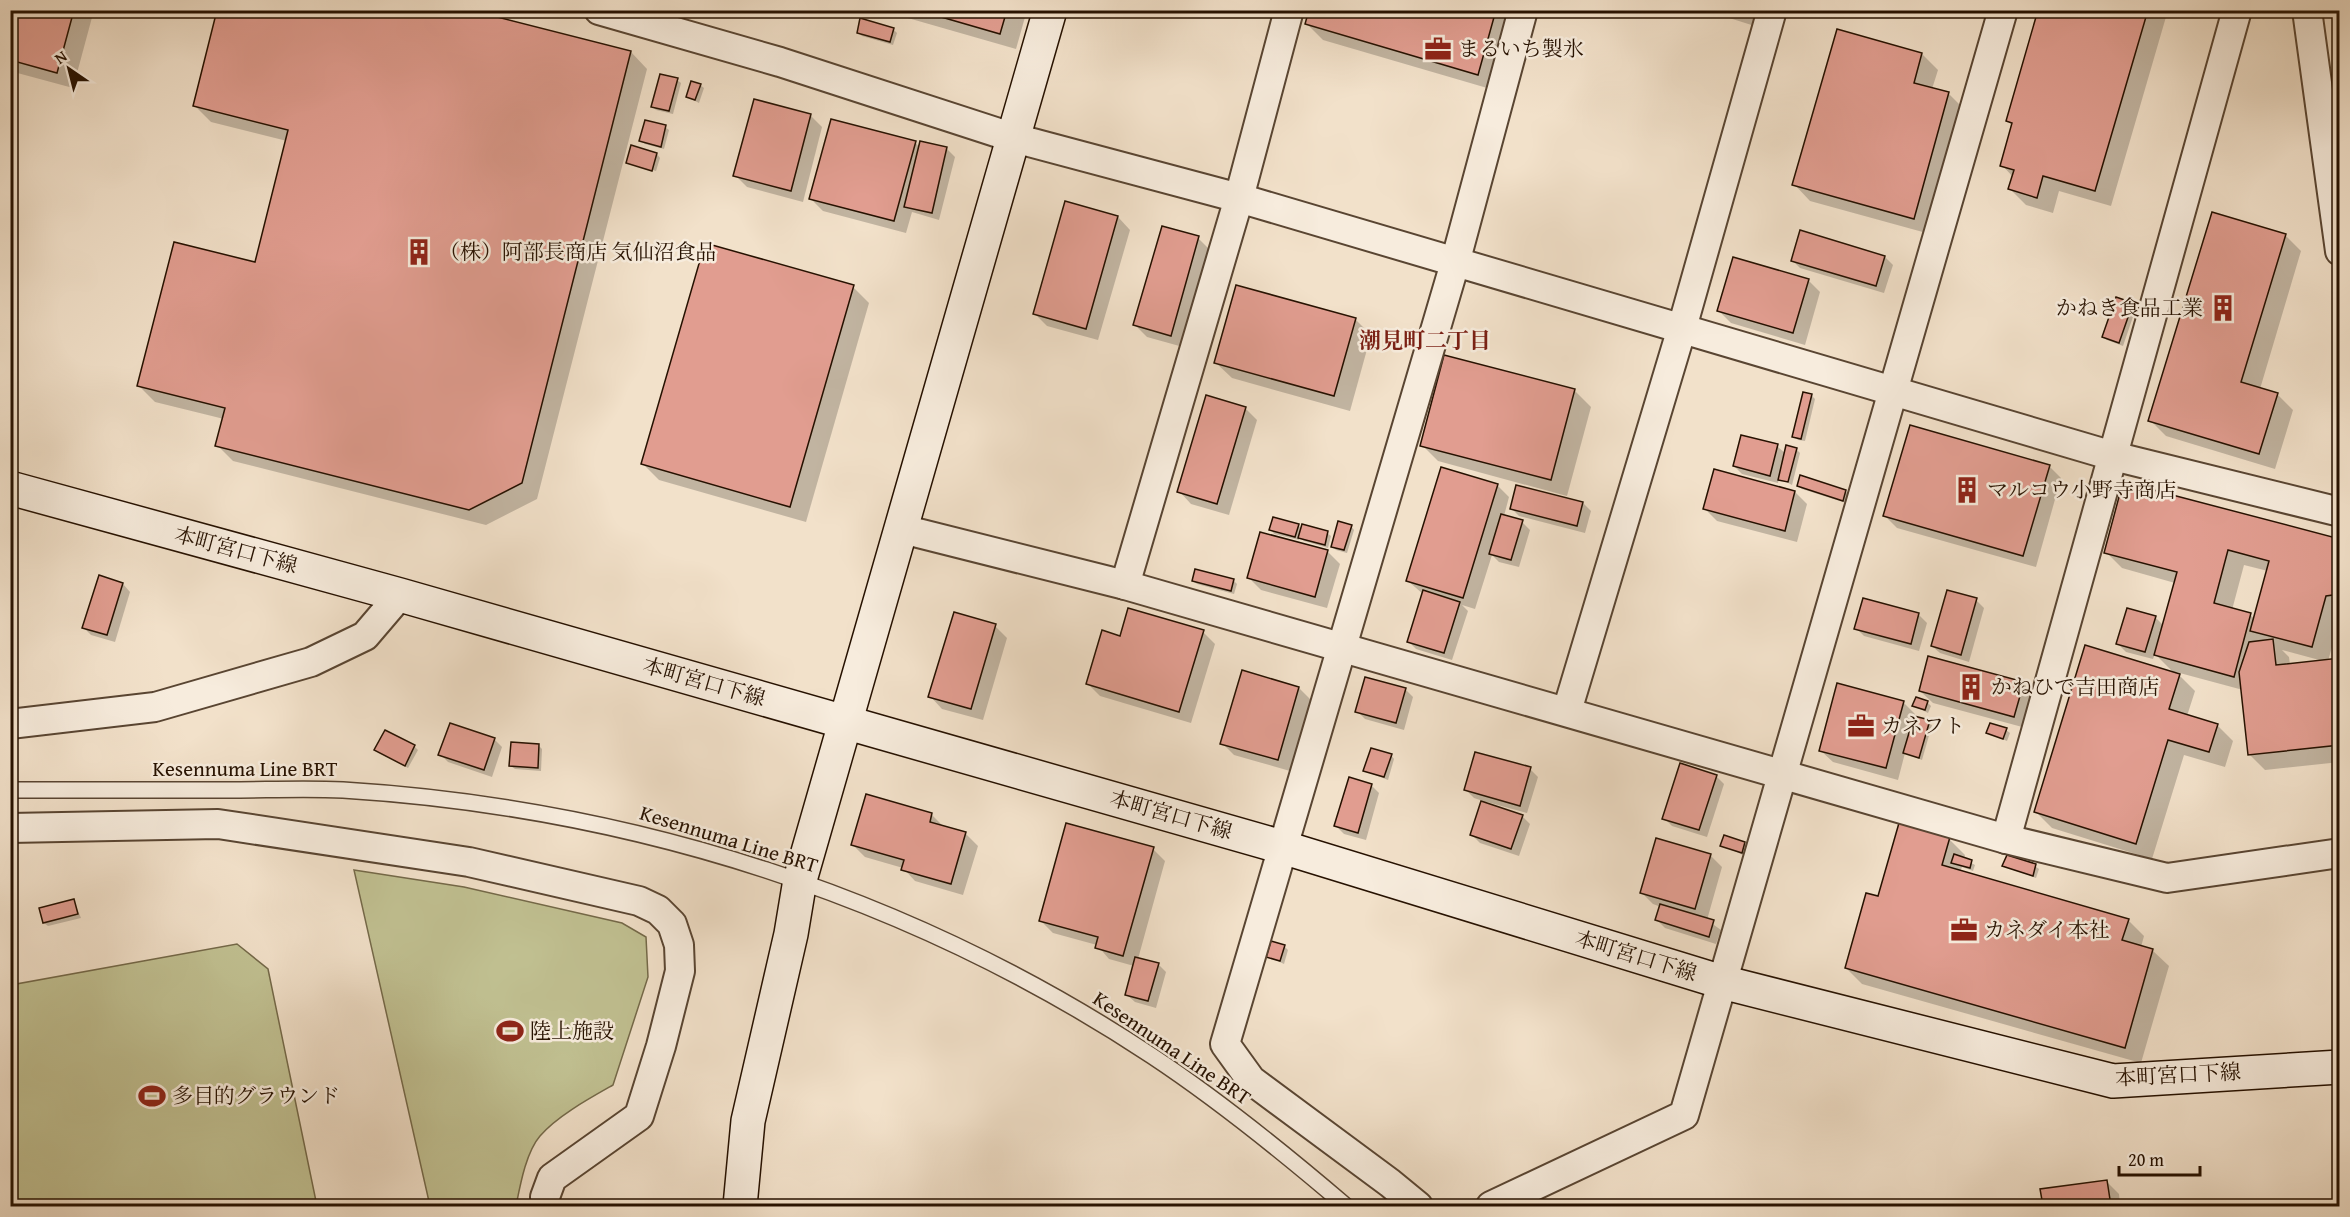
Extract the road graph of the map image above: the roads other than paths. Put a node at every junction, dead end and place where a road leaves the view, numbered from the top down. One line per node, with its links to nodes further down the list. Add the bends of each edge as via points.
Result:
1 (599, 10): 9 (street, via 780,62)
2 (1050, 10): 9 (street)
3 (1288, 10): 10 (street)
4 (1523, 10): 12 (street)
5 (1772, 10): 13 (street)
6 (2003, 10): 14 (street)
7 (2237, 10): 15 (street)
8 (2307, 10): 11 (street)
9 (1014, 138): 10 (street); 18 (street)
10 (1239, 198): 12 (street); 19 (street)
11 (2340, 251)
12 (1455, 263): 13 (street); 21 (street)
13 (1682, 328): 14 (street); 22 (street)
14 (1893, 390): 15 (street); 25 (street)
15 (2112, 456): 17 (street); 28 (street)
16 (10, 488): 20 (street, 本町宮口下線)
17 (2340, 513)
18 (902, 529): 19 (street); 23 (street)
19 (1125, 585): 21 (street)
20 (400, 595): 23 (street, 本町宮口下線); 24 (street, via 365,636 311,662 155,707)
21 (1341, 646): 22 (street); 29 (street)
22 (1567, 711): 25 (street)
23 (848, 723): 29 (street, 本町宮口下線); 31 (street)
24 (10, 724)
25 (1782, 775): 28 (street); 32 (street)
26 (10, 790): 31 (lane, Kesennuma Line BRT, via 341,790 455,801 622,829)
27 (10, 828): 34 (street, via 218,824 469,862 639,901 658,909 672,924 679,945 680,971 639,1116 552,1178)
28 (2006, 838): 30 (street, via 2167,878)
29 (1282, 847): 32 (street, 本町宮口下線); 37 (street, via 1225,1044 1251,1080)
30 (2340, 853)
31 (800, 880): 35 (street, via 748,1121); 36 (lane, Kesennuma Line BRT, via 970,952 1093,1019 1219,1104)
32 (1722, 982): 33 (street, 本町宮口下線, via 2113,1081); 38 (street, via 1684,1115)
33 (2340, 1066)
34 (546, 1206)
35 (740, 1206)
36 (1346, 1206)
37 (1418, 1206)
38 (1491, 1206)

